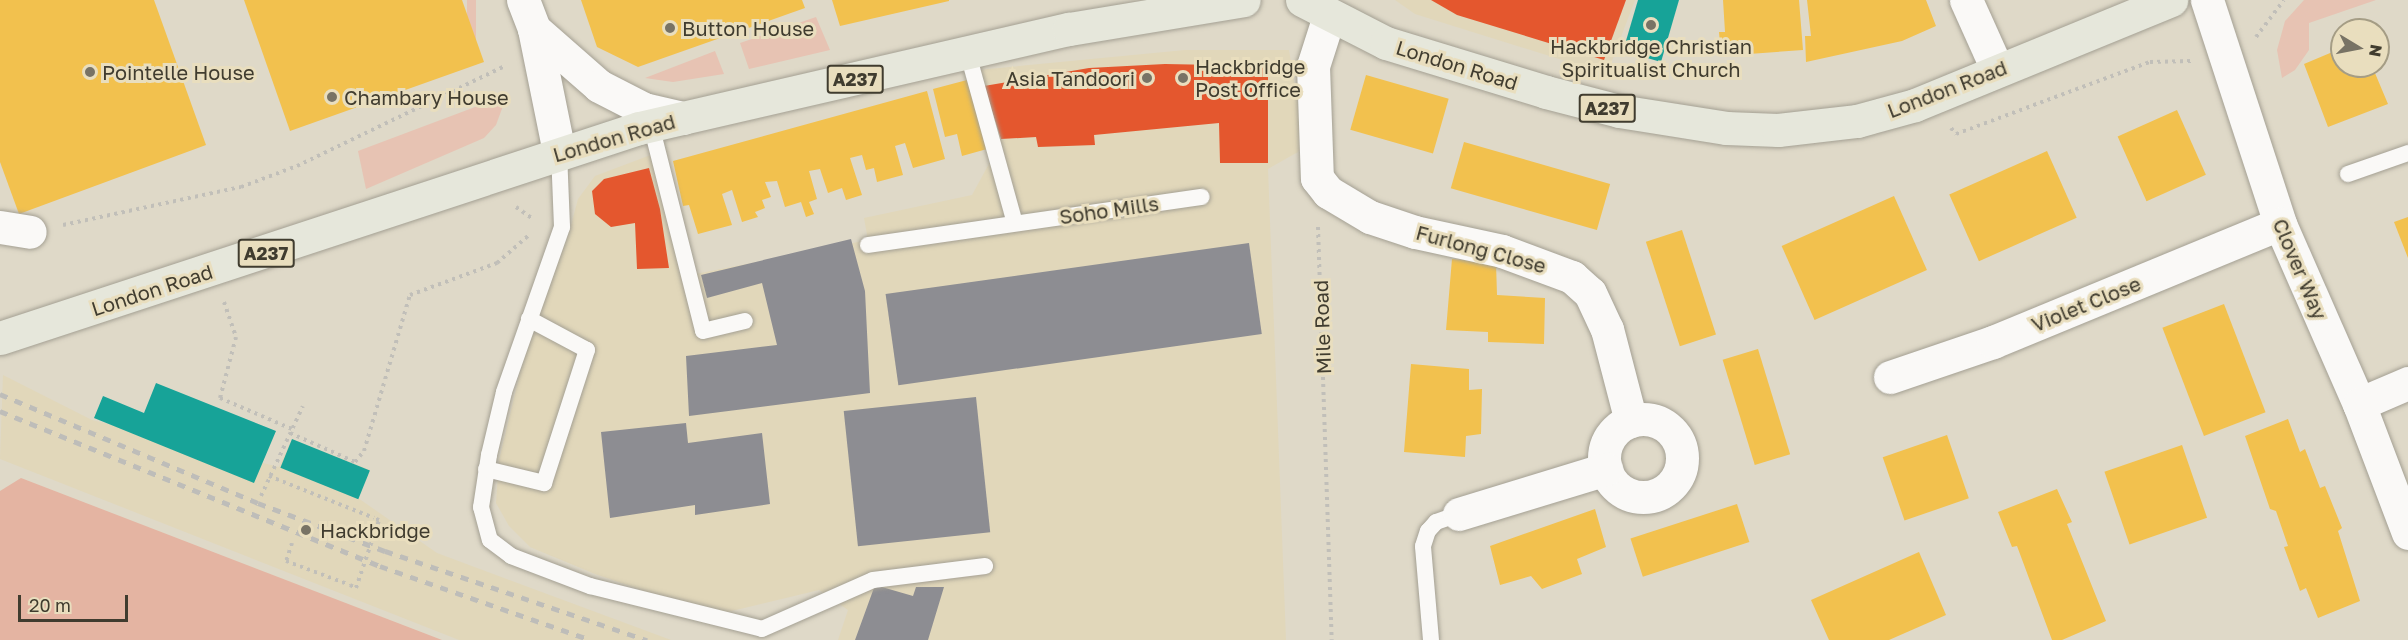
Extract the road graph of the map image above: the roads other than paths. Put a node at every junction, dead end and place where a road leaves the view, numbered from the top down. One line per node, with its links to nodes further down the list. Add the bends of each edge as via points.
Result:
1 (1244, 0): 7 (main road, London Road / A237, via 1069,29)
2 (1966, 0): 8 (street)
3 (2171, 0): 8 (main road, London Road / A237)
4 (2207, 0): 16 (street, Clover Way)
5 (1316, 8): 8 (main road, London Road / A237, via 1386,43 1546,92 1619,111 1726,128 1816,128 1857,121 1927,100); 24 (street, Furlong Close, via 1313,66 1317,178 1328,192 1370,217 1415,232 1502,251 1572,277 1590,293 1607,329)
6 (532, 26): 9 (street, via 599,86 644,109); 11 (street)
7 (968, 54): 9 (main road, London Road / A237); 15 (lane)
8 (1997, 69)
9 (683, 118): 10 (main road, London Road / A237)
10 (651, 125): 11 (main road, London Road / A237); 19 (lane, via 703,331)
11 (559, 152): 18 (lane, via 562,227); 20 (main road, London Road / A237, via 442,195)
12 (2408, 153): 13 (lane)
13 (2348, 174)
14 (1202, 196): 15 (lane, Soho Mills)
15 (1015, 223): 17 (lane, Soho Mills)
16 (2280, 224): 21 (street, Violet Close, via 1993,342); 23 (street, Clover Way)
17 (868, 245)
18 (529, 319): 25 (lane, via 504,392); 25 (lane, via 586,350 544,483)
19 (745, 321)
20 (0, 338)
21 (1890, 377)
22 (2408, 383): 23 (street)
23 (2359, 404): 28 (street, Clover Way)
24 (1631, 421): 26 (street, via 1611,435 1604,458); 26 (street, via 1657,421 1677,438 1682,463 1678,476 1659,494 1633,496 1621,490)
25 (486, 469): 29 (lane, via 481,507 490,540 512,556 590,586 762,629 873,580)
26 (1606, 469): 27 (street)
27 (1459, 514): 30 (lane, via 1436,522 1423,546)
28 (2408, 533)
29 (985, 566)
30 (1431, 640)

